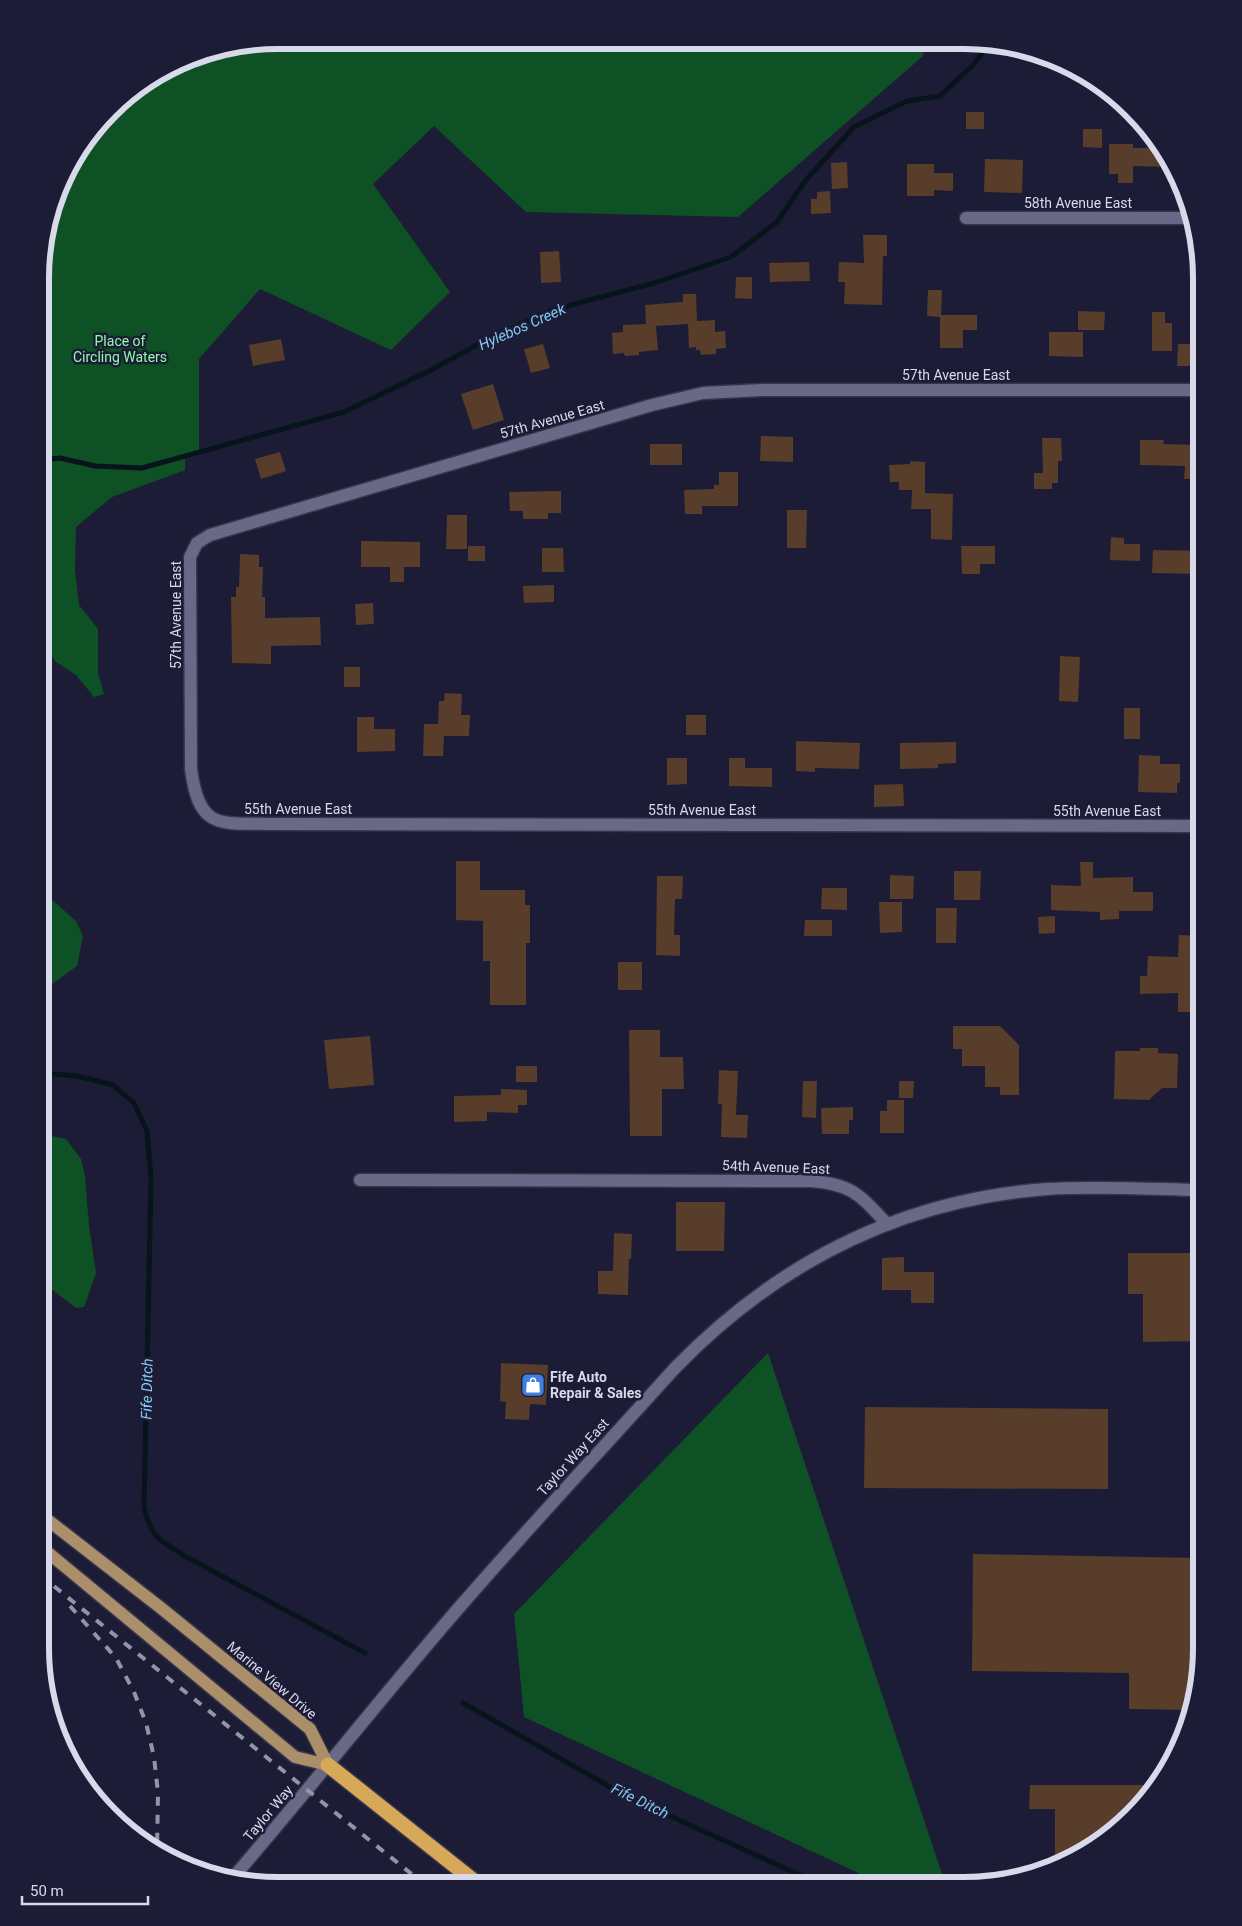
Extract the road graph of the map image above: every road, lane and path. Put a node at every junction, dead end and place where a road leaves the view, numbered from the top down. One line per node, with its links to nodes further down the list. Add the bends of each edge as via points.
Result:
1 (966, 218): 2 (street, 58th Avenue East)
2 (1185, 218)
3 (1193, 390): 4 (street, 57th Avenue East, via 762,390 704,393 652,405 210,535 197,543 190,556 191,770 195,795)
4 (205, 813): 5 (street, 55th Avenue East, via 224,822 261,824)
5 (1193, 826)
6 (360, 1180): 8 (street, 54th Avenue East, via 827,1182 853,1191)
7 (1193, 1190): 8 (street, via 1072,1188 1014,1193 950,1205)
8 (887, 1224): 11 (street, Taylor Way East, via 844,1243 787,1275 700,1342 456,1611)
9 (49, 1521): 11 (main road, Marine View Drive, via 310,1729)
10 (49, 1553): 11 (main road, via 295,1757)
11 (328, 1765): 12 (street, Taylor Way); 13 (highway)
12 (237, 1873)
13 (469, 1877)

